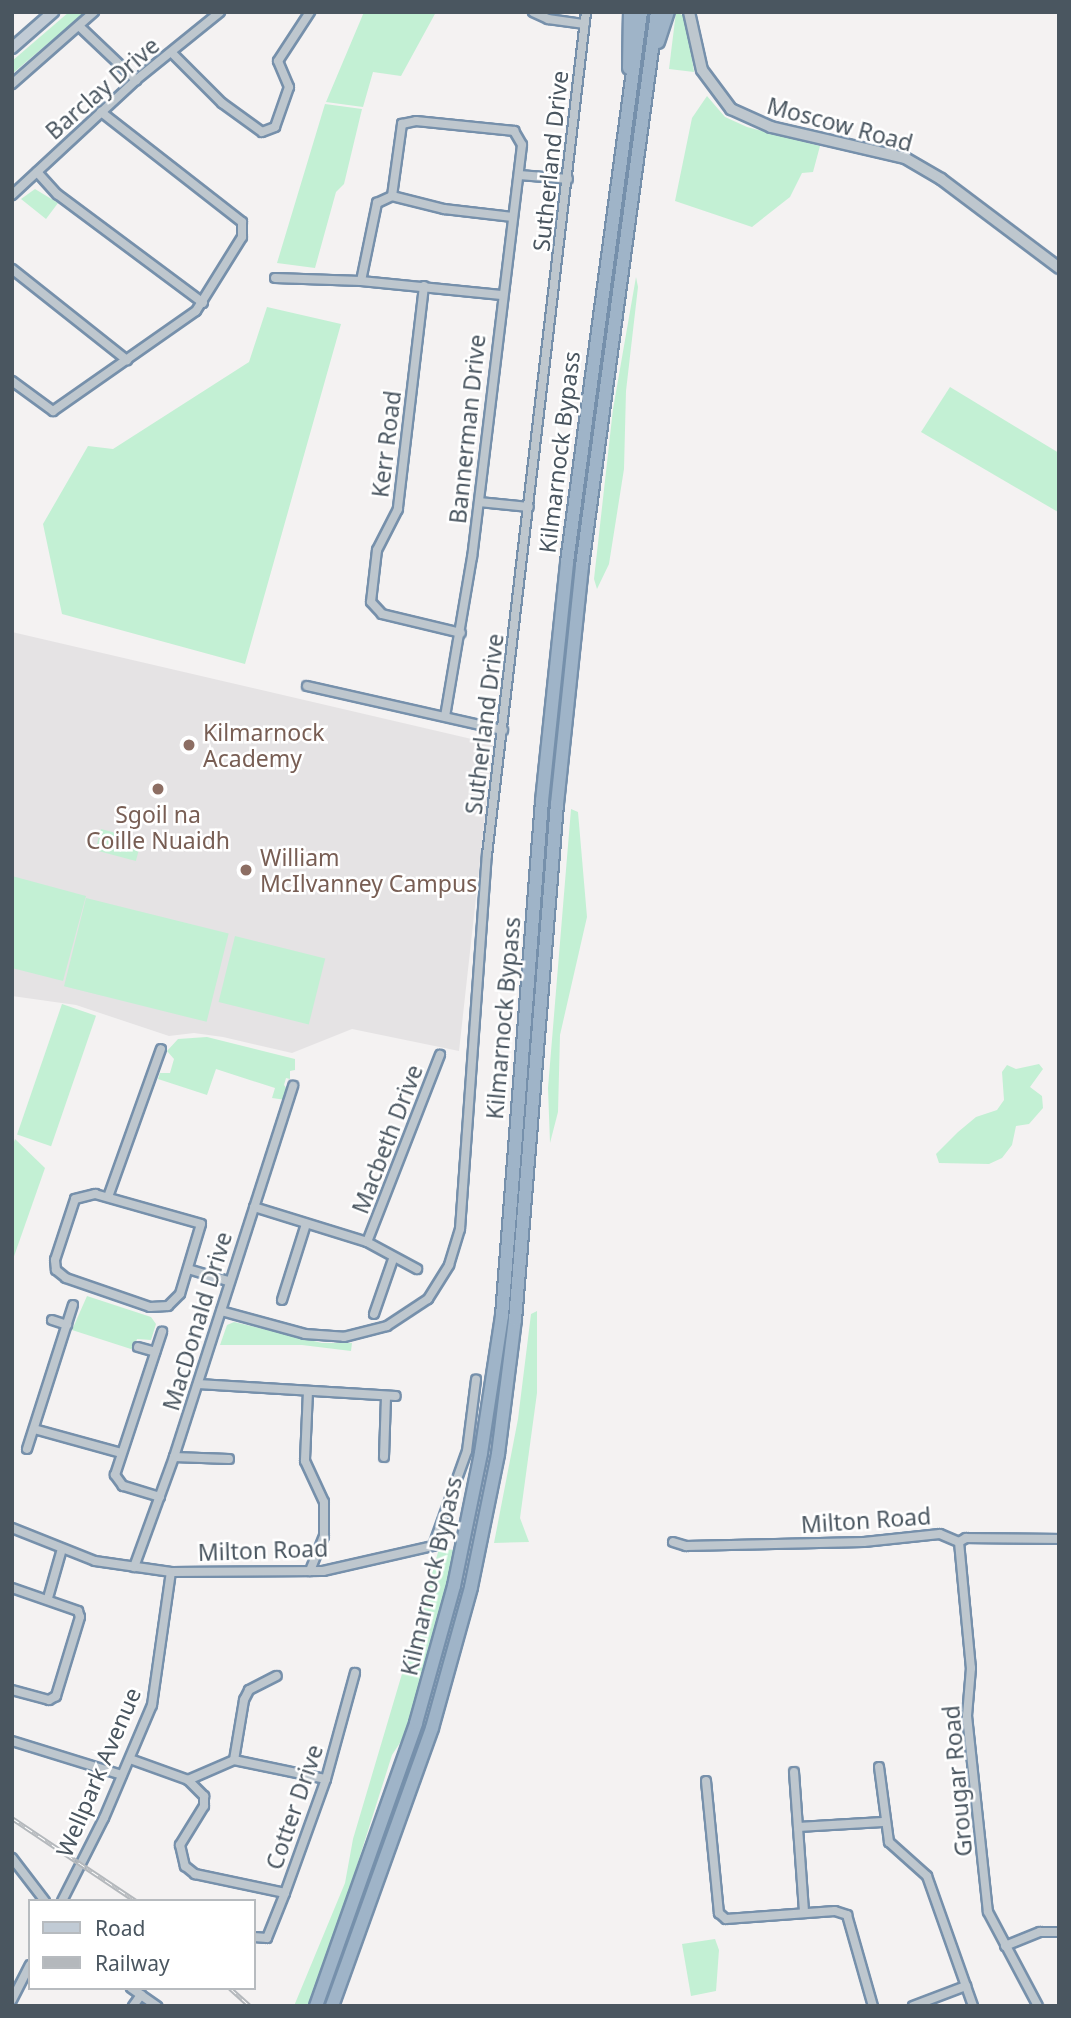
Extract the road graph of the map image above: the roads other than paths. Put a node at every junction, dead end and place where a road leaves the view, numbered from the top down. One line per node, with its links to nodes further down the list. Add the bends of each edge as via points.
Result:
1 (53, 12): 14 (main road)
2 (94, 12): 13 (street)
3 (220, 12): 15 (street, Barclay Drive)
4 (310, 12): 15 (street, via 278,61 289,87 275,127 262,132 222,103)
5 (533, 12): 12 (street)
6 (586, 12): 12 (street, Sutherland Drive)
7 (630, 12): 18 (highway)
8 (641, 12): 18 (highway, Kilmarnock Bypass)
9 (657, 12): 16 (highway, Kilmarnock Bypass)
10 (668, 12): 16 (highway)
11 (689, 12): 27 (street, Moscow Road, via 702,70 731,109 771,127 905,158 942,179)
12 (585, 24): 23 (street, Sutherland Drive)
13 (79, 26): 17 (street); 19 (street)
14 (12, 48)
15 (172, 53): 17 (street, Barclay Drive)
16 (651, 58): 114 (highway, Kilmarnock Bypass, via 582,566 557,804 516,1320 498,1454 471,1587 432,1728)
17 (136, 80): 20 (street, Barclay Drive)
18 (631, 82): 113 (highway, Kilmarnock Bypass, via 566,562 542,802 502,1316 481,1453 454,1586 416,1723)
19 (12, 84)
20 (101, 112): 21 (street, Barclay Drive); 33 (street, via 243,224 242,237)
21 (37, 172): 24 (street, Barclay Drive); 33 (street, via 57,194)
22 (520, 175): 23 (street); 25 (street, Bannerman Drive, via 522,145 513,131 416,121 402,124); 26 (street, Bannerman Drive)
23 (568, 179): 37 (street, Sutherland Drive)
24 (12, 195)
25 (392, 196): 26 (street, via 444,209); 30 (street, via 377,204)
26 (513, 217): 32 (street, Bannerman Drive)
27 (1059, 268)
28 (12, 269): 34 (street)
29 (275, 278): 30 (street)
30 (360, 281): 31 (street)
31 (424, 286): 32 (street); 38 (street, Kerr Road, via 398,509 377,550 371,602 382,614)
32 (501, 295): 36 (street, Bannerman Drive)
33 (203, 303): 34 (street)
34 (127, 360): 35 (street, via 53,411)
35 (12, 381)
36 (479, 502): 37 (street); 38 (street, Bannerman Drive)
37 (528, 507): 41 (street, Sutherland Drive)
38 (461, 633): 40 (street, Bannerman Drive)
39 (307, 686): 40 (street)
40 (445, 716): 41 (street)
41 (503, 730): 55 (street, Sutherland Drive, via 487,855 460,1229 449,1265 428,1299 387,1326 344,1337 305,1334)
42 (161, 1049): 45 (street)
43 (440, 1055): 48 (street, Macbeth Drive)
44 (293, 1086): 46 (street, MacDonald Drive)
45 (108, 1197): 50 (street, via 201,1224); 50 (street, via 75,1199 56,1269 78,1283 150,1307 168,1306 180,1294)
46 (254, 1207): 47 (street, Macbeth Drive); 52 (street, MacDonald Drive)
47 (306, 1224): 48 (street, Macbeth Drive); 53 (street)
48 (368, 1242): 49 (street)
49 (393, 1259): 51 (street); 56 (street)
50 (188, 1269): 52 (street)
51 (417, 1269)
52 (228, 1281): 55 (street, MacDonald Drive)
53 (282, 1300)
54 (74, 1305): 58 (street)
55 (221, 1311): 63 (street, MacDonald Drive)
56 (374, 1314)
57 (52, 1320): 58 (street)
58 (67, 1325): 67 (street)
59 (162, 1332): 61 (street)
60 (138, 1348): 61 (street)
61 (155, 1352): 69 (street)
62 (476, 1380): 81 (street, Milton Road, via 467,1451 433,1546)
63 (198, 1384): 64 (street); 70 (street, MacDonald Drive)
64 (308, 1391): 65 (street); 81 (street, via 305,1461 324,1502 324,1535)
65 (386, 1396): 66 (street); 71 (street)
66 (396, 1396)
67 (34, 1429): 68 (street); 69 (street)
68 (27, 1449)
69 (121, 1453): 73 (street, via 115,1475 119,1483)
70 (174, 1457): 72 (street); 73 (street, MacDonald Drive)
71 (384, 1457)
72 (229, 1459)
73 (160, 1497): 79 (street, MacDonald Drive)
74 (12, 1528): 78 (street, Milton Road)
75 (1059, 1539): 77 (street, Milton Road, via 966,1538)
76 (673, 1542): 77 (street, Milton Road, via 686,1546 864,1542 940,1534)
77 (959, 1542): 105 (street, Grougar Road, via 971,1668 967,1716 985,1891 988,1912)
78 (62, 1549): 79 (street, Milton Road); 83 (street)
79 (134, 1567): 80 (street, Milton Road)
80 (171, 1572): 81 (street, Milton Road); 88 (street, Wellpark Avenue, via 152,1705)
81 (310, 1572)
82 (12, 1588): 83 (street)
83 (48, 1598): 86 (street, via 78,1611 80,1617 56,1696 49,1700)
84 (355, 1673): 93 (street, Cotter Drive)
85 (277, 1676): 89 (street, via 250,1690 244,1700)
86 (13, 1690)
87 (12, 1741): 92 (street)
88 (130, 1759): 92 (street, Wellpark Avenue); 94 (street)
89 (234, 1760): 93 (street); 94 (street)
90 (879, 1767): 96 (street)
91 (794, 1772): 97 (street)
92 (122, 1775): 101 (street, Wellpark Avenue)
93 (326, 1779): 99 (street, Cotter Drive)
94 (188, 1780): 99 (street, via 199,1787 204,1806 183,1835 180,1856 185,1866 195,1874)
95 (706, 1781): 102 (street, via 719,1913 726,1919)
96 (883, 1822): 97 (street); 107 (street, via 889,1842 927,1876)
97 (798, 1827): 102 (street)
98 (12, 1858): 100 (street)
99 (285, 1893): 104 (street, Cotter Drive, via 267,1938)
100 (43, 1899)
101 (63, 1899)
102 (804, 1912): 115 (street, via 846,1915)
103 (1059, 1931): 105 (street, via 1040,1932)
104 (256, 1937)
105 (1005, 1946): 118 (street, Grougar Road)
106 (28, 1969): 110 (street)
107 (966, 1986): 116 (street); 117 (street)
108 (134, 1990): 109 (street)
109 (141, 1995): 111 (street); 112 (street)
110 (12, 2000)
111 (133, 2006)
112 (157, 2006)
113 (316, 2006)
114 (332, 2006)
115 (873, 2006)
116 (913, 2006)
117 (973, 2006)
118 (1038, 2006)

